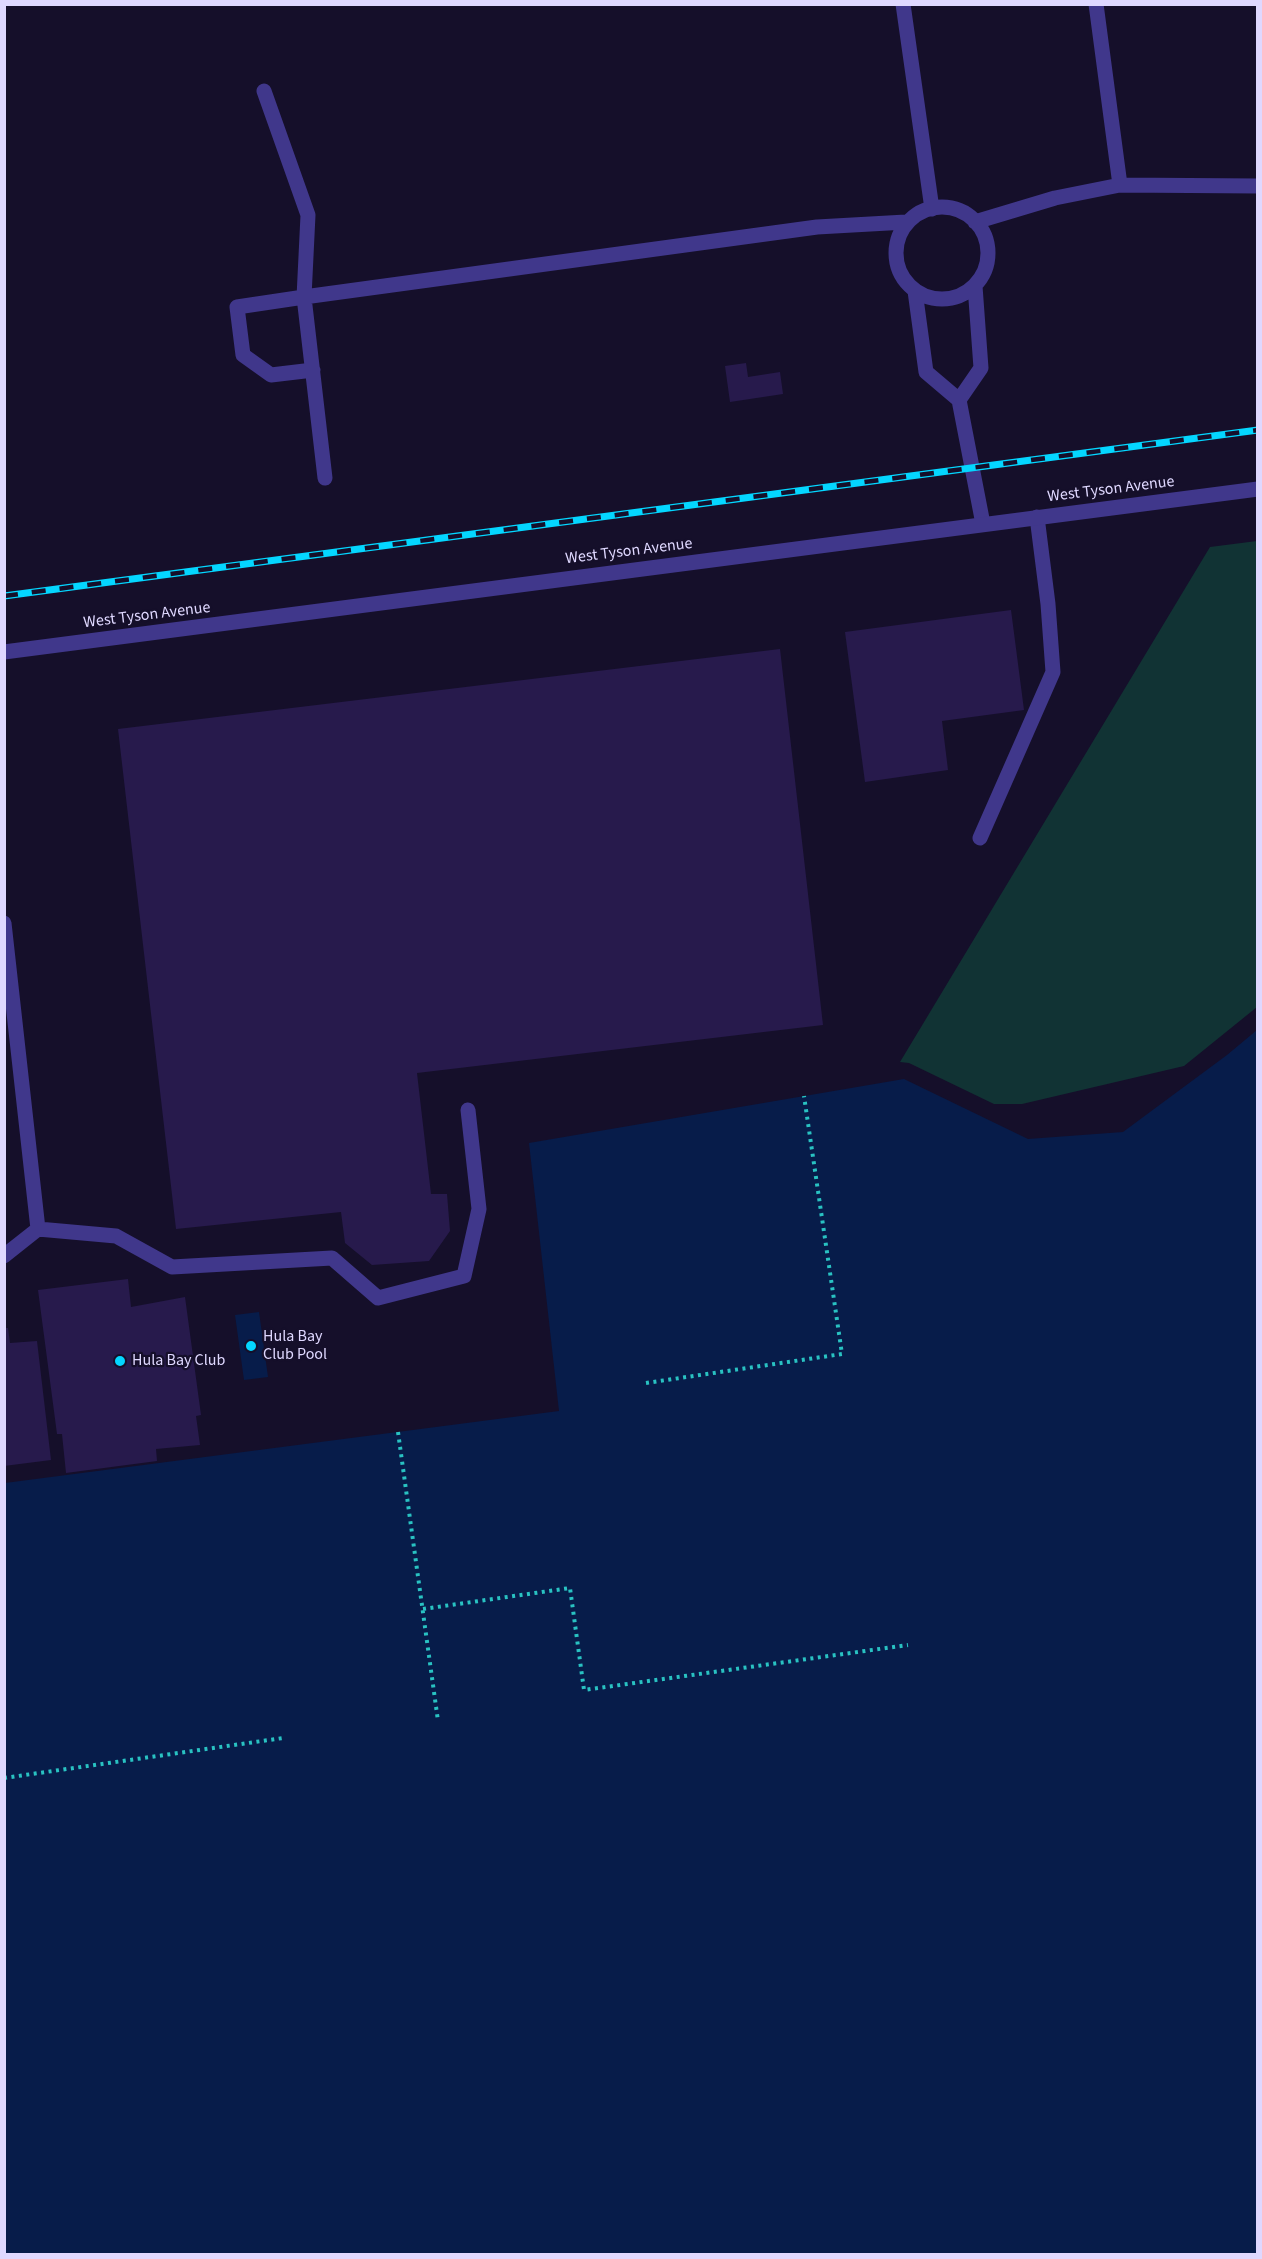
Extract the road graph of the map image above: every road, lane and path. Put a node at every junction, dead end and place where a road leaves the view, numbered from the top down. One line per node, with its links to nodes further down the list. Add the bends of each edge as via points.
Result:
1 (903, 4): 6 (street)
2 (1096, 4): 4 (street)
3 (264, 91): 11 (street, via 308,215)
4 (1120, 185): 5 (street); 8 (street, via 1054,198)
5 (1257, 186)
6 (932, 209): 7 (street); 8 (street, via 957,209)
7 (906, 222): 10 (street, via 896,246 896,261 900,274); 11 (street, via 817,226)
8 (975, 222): 9 (street, via 987,244 988,260)
9 (975, 286): 10 (street, via 950,299 935,299); 13 (street, via 981,368)
10 (915, 291): 13 (street, via 926,372)
11 (303, 297): 12 (street); 12 (street, via 237,307 243,355 271,375)
12 (313, 370): 14 (street)
13 (959, 399): 17 (street)
14 (325, 478)
15 (1257, 489): 16 (street, West Tyson Avenue)
16 (1037, 517): 17 (street, West Tyson Avenue); 19 (street, via 1053,672)
17 (983, 524): 18 (street, West Tyson Avenue)
18 (4, 652)
19 (980, 837)
20 (4, 923): 23 (street)
21 (804, 1096): 25 (path, via 842,1354)
22 (468, 1110): 23 (street, via 479,1209 464,1276 378,1298 332,1258 172,1267 116,1236)
23 (39, 1229): 24 (street)
24 (4, 1256)
25 (646, 1383)
26 (398, 1432): 27 (path)
27 (423, 1609): 28 (path, via 570,1588 584,1690); 29 (path)
28 (908, 1645)
29 (438, 1721)
30 (283, 1738): 31 (path)
31 (4, 1778)

